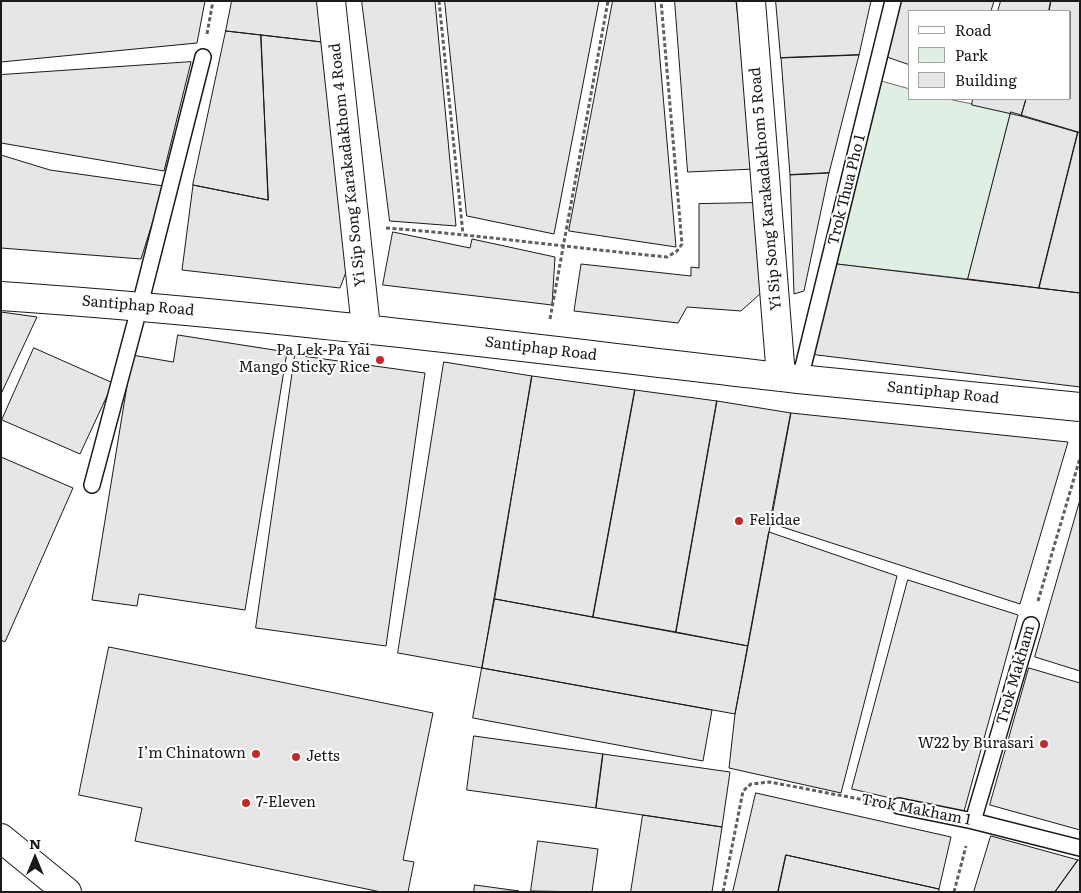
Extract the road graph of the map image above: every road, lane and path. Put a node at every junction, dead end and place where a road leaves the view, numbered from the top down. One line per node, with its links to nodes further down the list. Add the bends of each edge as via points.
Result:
1 (214, 1): 8 (path)
2 (331, 1): 9 (street, Yi Sip Song Karakadakhom 4 Road)
3 (439, 1): 10 (path)
4 (608, 1): 11 (path)
5 (661, 1): 11 (path, via 682,244 677,252 667,256)
6 (751, 1): 16 (street, Yi Sip Song Karakadakhom 5 Road)
7 (893, 1): 16 (lane, Trok Thua Pho 1)
8 (203, 57): 13 (lane)
9 (353, 225): 10 (path); 14 (street, Yi Sip Song Karakadakhom 4 Road)
10 (463, 234): 11 (path)
11 (564, 247): 15 (path)
12 (1, 296): 13 (street, Santiphap Road)
13 (140, 305): 14 (street, Santiphap Road); 19 (lane)
14 (366, 328): 15 (street, Santiphap Road)
15 (545, 349): 16 (street, Santiphap Road)
16 (791, 378): 17 (street, Santiphap Road)
17 (1080, 406)
18 (1080, 458): 20 (path, Trok Makham)
19 (92, 484)
20 (1030, 625): 22 (lane, Trok Makham)
21 (899, 806): 22 (lane, Trok Makham 1); 26 (path, Trok Makham 1, via 770,782 751,784 743,791)
22 (973, 821): 24 (lane, Trok Makham 1); 27 (path)
23 (1, 838): 25 (street)
24 (1080, 848)
25 (67, 892)
26 (724, 892)
27 (954, 892)

